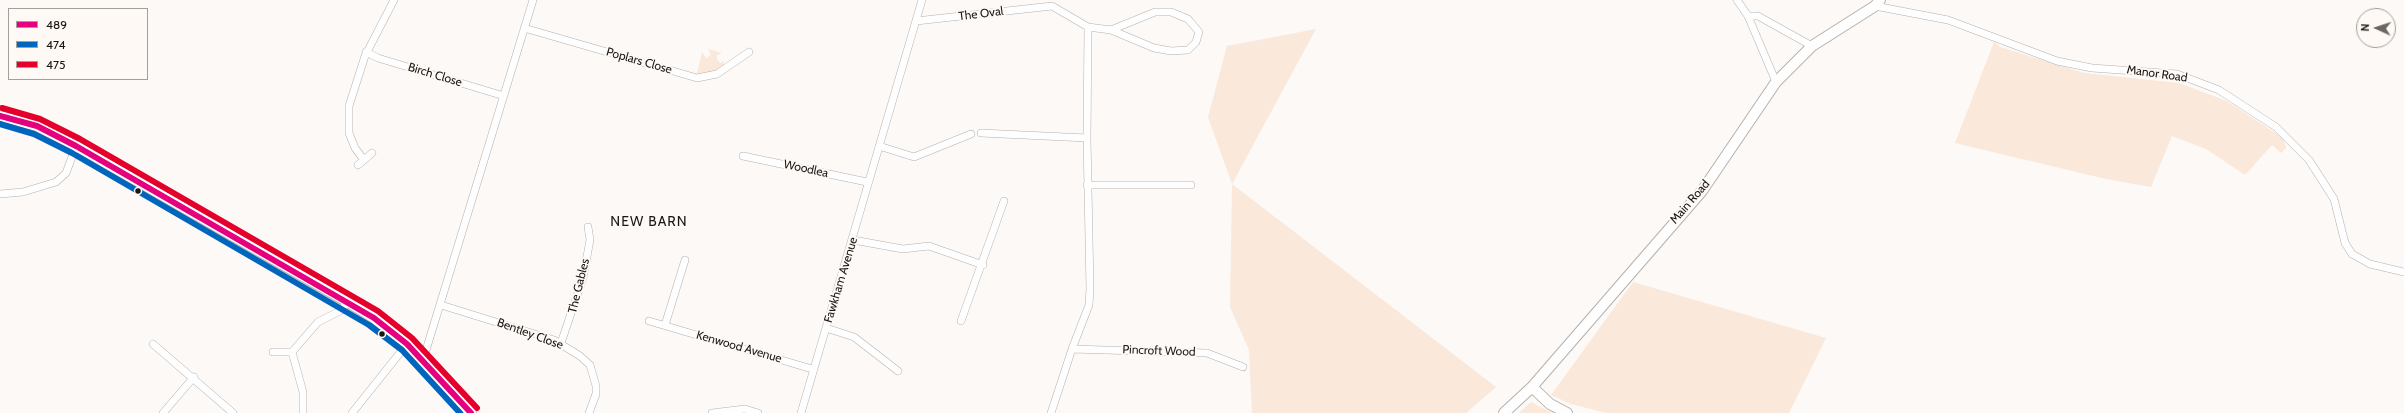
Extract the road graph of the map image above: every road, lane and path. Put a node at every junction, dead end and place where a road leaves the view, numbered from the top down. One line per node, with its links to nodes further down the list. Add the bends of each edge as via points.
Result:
1 (394, 0): 13 (street)
2 (533, 0): 10 (street)
3 (922, 0): 8 (street, Fawkham Avenue)
4 (1737, 0): 7 (street)
5 (1053, 3): 8 (street, The Oval); 9 (street, The Oval)
6 (1877, 3): 12 (street, Main Road); 36 (street, Manor Road, via 1970,28 2057,60 2092,68 2177,74 2221,91 2276,127 2308,160 2332,196 2346,245 2352,254 2370,264)
7 (1748, 16): 12 (street, via 1758,16); 15 (street)
8 (916, 21): 22 (street, Fawkham Avenue)
9 (1088, 27): 11 (street, The Oval); 20 (street)
10 (524, 28): 14 (street, Poplars Close, via 697,78 718,74); 16 (street)
11 (1112, 30): 11 (street, The Oval, via 1155,12 1172,12 1188,19 1199,32 1196,42 1188,50 1171,51 1154,48)
12 (1812, 46): 15 (street, Main Road)
13 (366, 52): 16 (street, Birch Close, via 378,58); 25 (street, via 347,120 351,140)
14 (749, 52)
15 (1776, 82): 54 (street, Main Road, via 1702,191)
16 (504, 96): 38 (street)
17 (0, 116): 21 (street, via 37,126)
18 (981, 133): 20 (street)
19 (972, 134): 22 (street, via 914,157)
20 (1087, 138): 28 (street)
21 (76, 146): 30 (street, via 66,173 56,182 23,192); 37 (street)
22 (880, 146): 27 (street, Fawkham Avenue)
23 (372, 153): 25 (street)
24 (744, 156): 27 (street, Woodlea)
25 (364, 160): 26 (street)
26 (358, 166)
27 (868, 182): 33 (street, Fawkham Avenue)
28 (1087, 185): 29 (street); 46 (street, via 1089,305)
29 (1191, 185)
30 (0, 194)
31 (1004, 201): 35 (street)
32 (588, 227): 43 (street, The Gables, via 590,240 583,278)
33 (853, 240): 35 (street, via 903,249 929,246); 42 (street, Fawkham Avenue)
34 (685, 260): 41 (street)
35 (983, 265): 40 (street)
36 (2404, 272)
37 (348, 302): 45 (street); 48 (street, via 340,311 318,322)
38 (441, 305): 43 (street, Bentley Close); 49 (street)
39 (649, 321): 41 (street, Kenwood Avenue)
40 (961, 321)
41 (665, 325): 51 (street, Kenwood Avenue)
42 (826, 328): 51 (street, Fawkham Avenue); 52 (street, via 854,337)
43 (561, 343): 60 (street, Bentley Close, via 584,359 592,370 596,390)
44 (153, 344): 53 (street)
45 (406, 344): 49 (street); 58 (street)
46 (1072, 349): 50 (street, Pincroft Wood, via 1207,353); 64 (street)
47 (273, 352): 48 (street)
48 (292, 352): 57 (street, via 303,392)
49 (424, 360): 59 (street)
50 (1243, 367)
51 (812, 369): 63 (street, Fawkham Avenue)
52 (898, 371)
53 (194, 377): 55 (street); 56 (street)
54 (1532, 387): 65 (street, Main Road); 66 (street, via 1550,404)
55 (163, 413)
56 (233, 413)
57 (303, 413)
58 (352, 413)
59 (471, 413)
60 (589, 413)
61 (712, 413): 62 (street, via 745,410)
62 (758, 413)
63 (801, 413)
64 (1051, 413)
65 (1504, 413)
66 (1567, 413)

